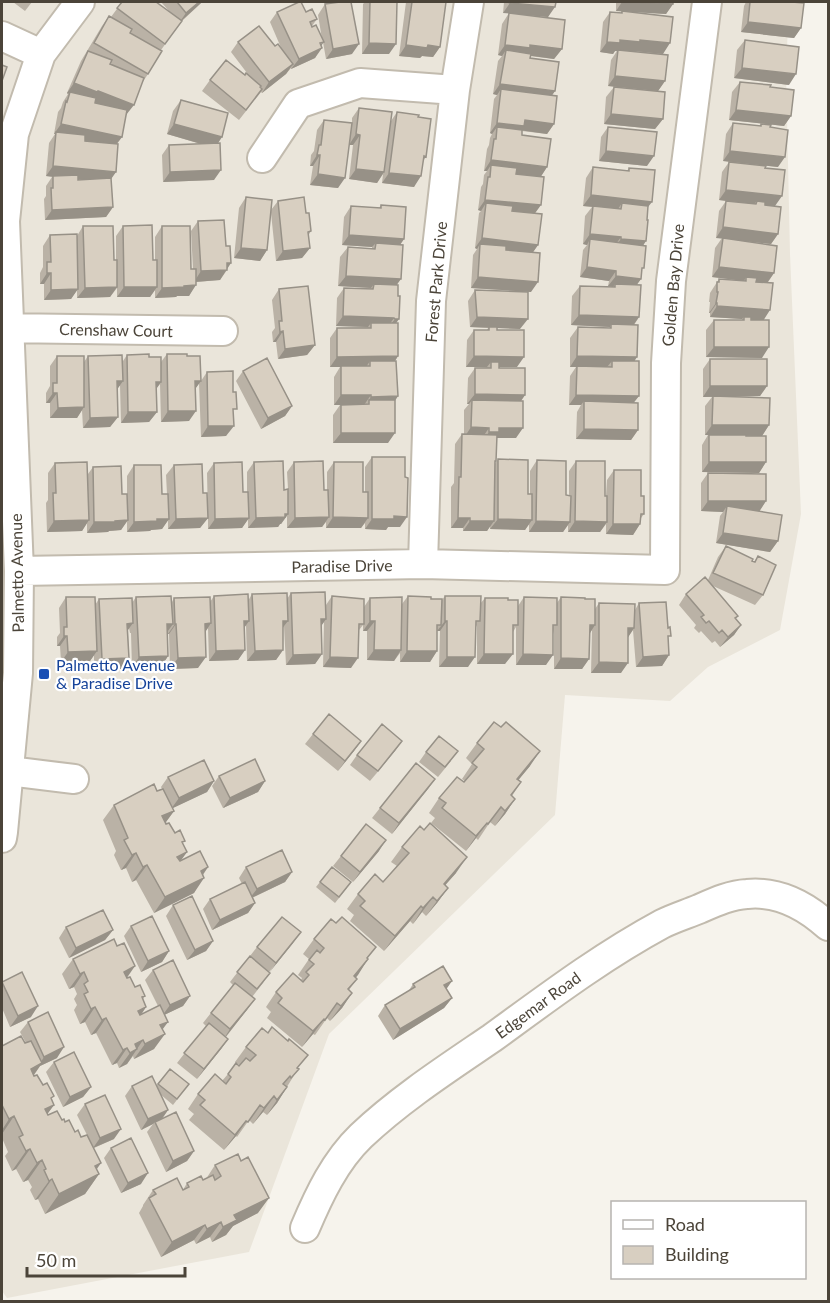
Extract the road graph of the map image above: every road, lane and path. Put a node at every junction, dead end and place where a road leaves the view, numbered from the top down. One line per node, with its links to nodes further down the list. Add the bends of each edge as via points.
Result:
1 (80, 2): 5 (street, Palmetto Avenue)
2 (469, 2): 6 (street, Forest Park Drive)
3 (707, 2): 11 (street, Golden Bay Drive, via 671,281 666,363)
4 (2, 36): 5 (street)
5 (41, 54): 8 (street, Palmetto Avenue, via 14,134 5,221)
6 (455, 90): 7 (street, via 360,83 298,104); 10 (street, Forest Park Drive, via 431,300)
7 (262, 158)
8 (5, 328): 9 (street, Crenshaw Court); 12 (street, Palmetto Avenue)
9 (223, 332)
10 (423, 564): 11 (street, Paradise Drive); 12 (street, Paradise Drive)
11 (665, 570)
12 (19, 572): 13 (street, Palmetto Avenue, via 18,673)
13 (9, 771): 14 (street); 15 (street, Palmetto Avenue)
14 (74, 779)
15 (2, 838)
16 (828, 926): 17 (street, Edgemar Road, via 791,901 747,893 664,923 632,941 401,1103 361,1136 323,1187)
17 (305, 1228)

